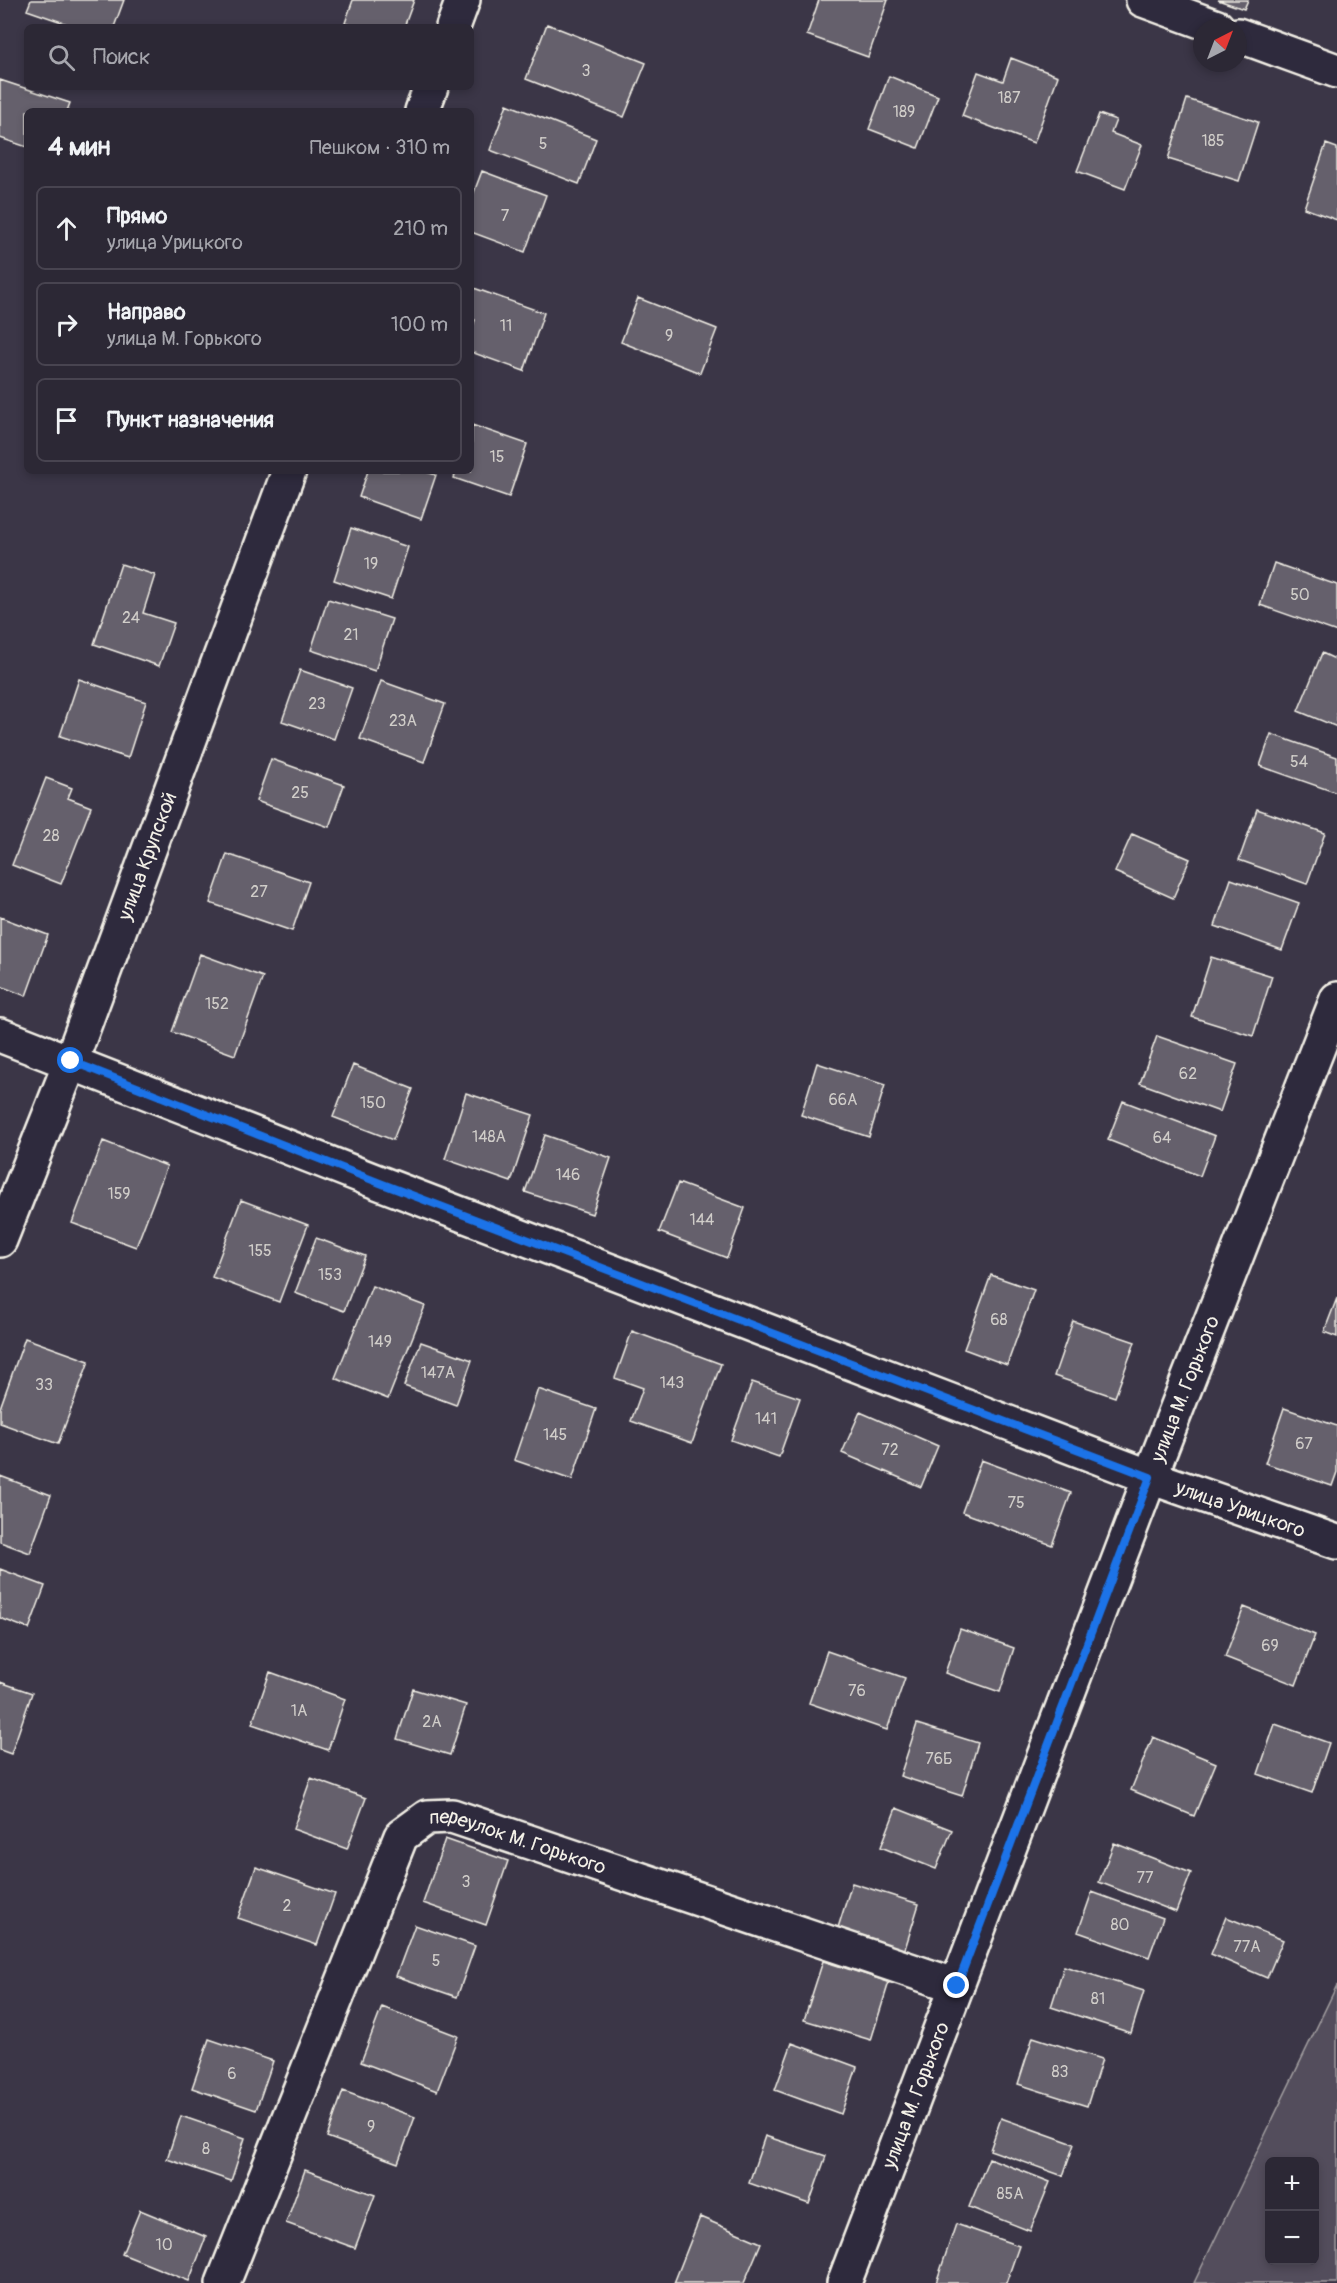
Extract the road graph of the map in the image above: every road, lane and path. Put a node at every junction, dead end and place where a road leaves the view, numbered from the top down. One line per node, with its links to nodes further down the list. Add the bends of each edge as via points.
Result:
1 (463, 0): 4 (street)
2 (1143, 0): 3 (street)
3 (1193, 18)
4 (454, 24)
5 (1247, 38): 6 (street)
6 (1337, 71)
7 (430, 90): 8 (street)
8 (423, 108)
9 (288, 474): 12 (street, улица Крупской)
10 (1337, 999): 14 (street, улица М. Горького)
11 (0, 1035): 12 (street, улица Урицкого)
12 (71, 1061): 13 (street, улица Крупской); 14 (street, улица Урицкого)
13 (0, 1240)
14 (1150, 1477): 15 (street, улица Урицкого); 16 (street, улица М. Горького)
15 (1337, 1542)
16 (957, 1986): 17 (street, переулок М. Горького, via 452,1816 427,1817 401,1836); 18 (street, улица М. Горького)
17 (223, 2283)
18 (844, 2283)

